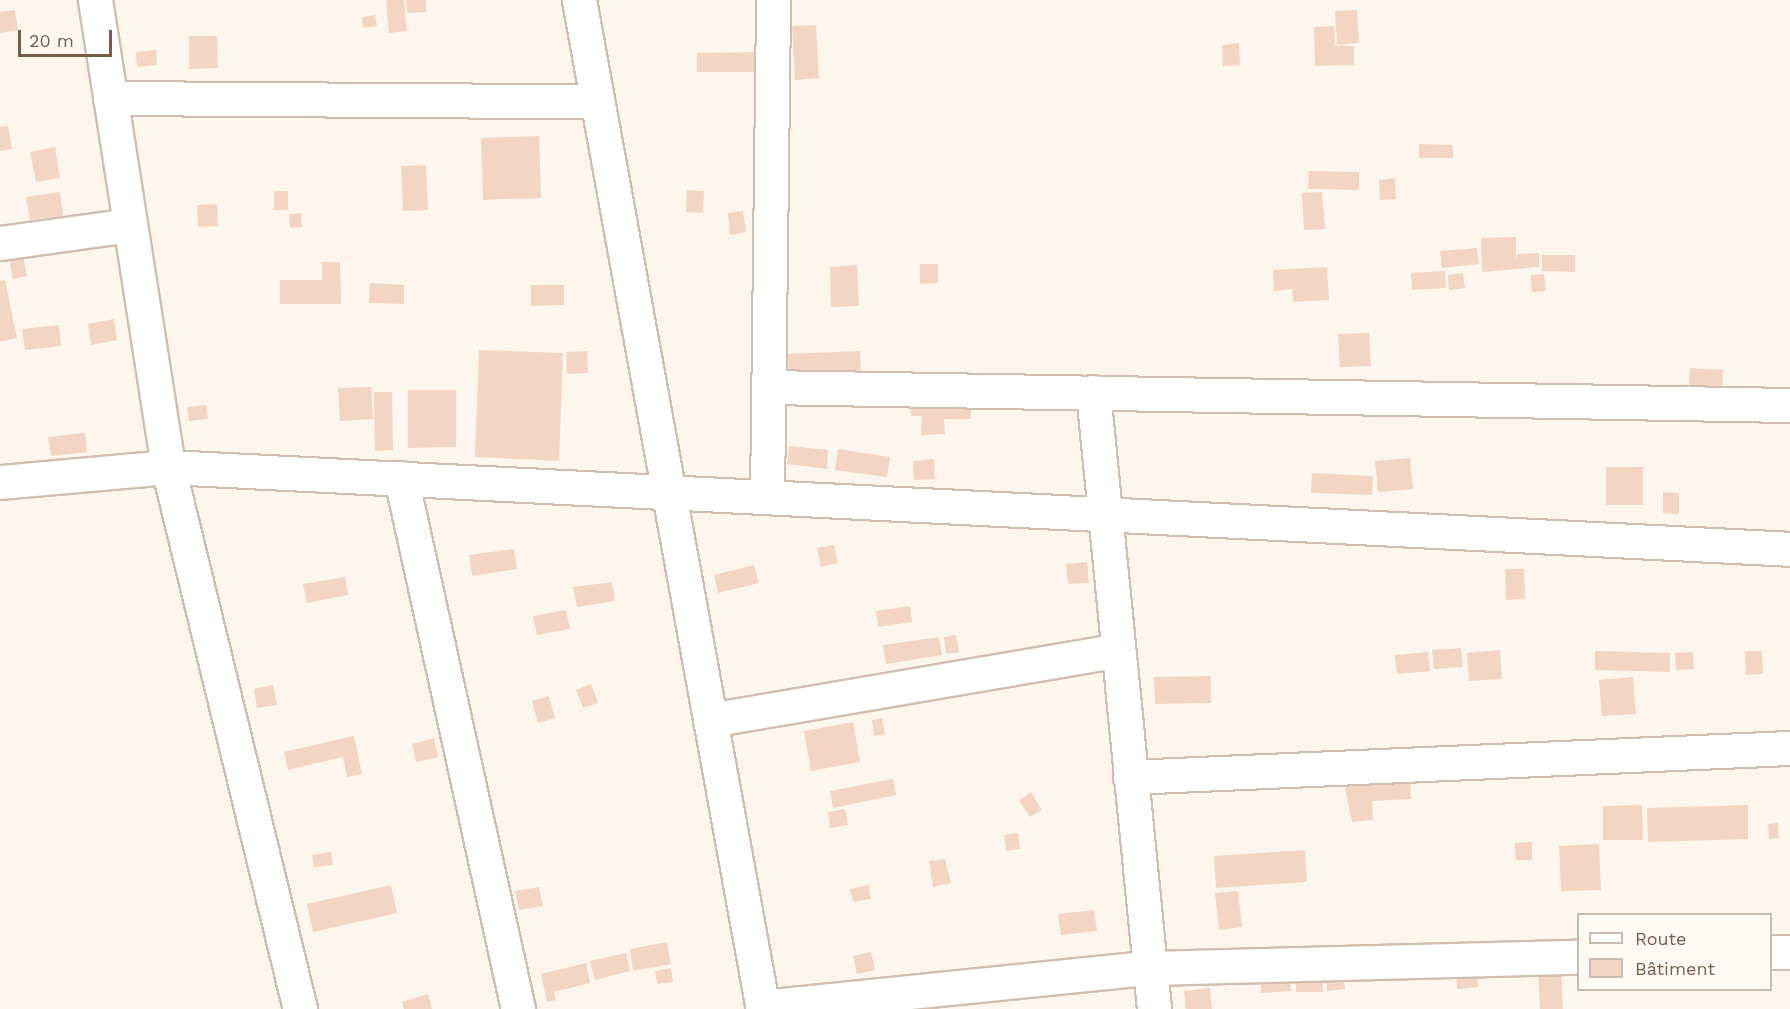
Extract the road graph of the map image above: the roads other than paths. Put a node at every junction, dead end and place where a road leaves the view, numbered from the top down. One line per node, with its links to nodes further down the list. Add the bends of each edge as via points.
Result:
1 (94, 0): 4 (street)
2 (579, 0): 5 (street)
3 (773, 0): 8 (street)
4 (110, 98): 5 (street); 6 (street)
5 (597, 101): 14 (street)
6 (130, 225): 7 (street); 11 (street)
7 (0, 243)
8 (768, 387): 9 (street); 15 (street)
9 (1093, 392): 10 (street); 16 (street)
10 (1790, 405)
11 (168, 466): 12 (street); 13 (street); 27 (street)
12 (401, 478): 14 (street); 28 (street)
13 (0, 482)
14 (668, 492): 15 (street); 19 (street)
15 (767, 497): 16 (street)
16 (1105, 514): 17 (street); 18 (street)
17 (1790, 549)
18 (1118, 650): 19 (street); 21 (street)
19 (710, 720): 26 (street)
20 (1790, 748): 21 (street)
21 (1130, 777): 25 (street)
22 (1790, 951): 23 (street)
23 (1772, 952)
24 (1577, 957): 25 (street)
25 (1149, 968): 26 (street); 29 (street)
26 (762, 1008)
27 (300, 1009)
28 (518, 1009)
29 (1154, 1009)

